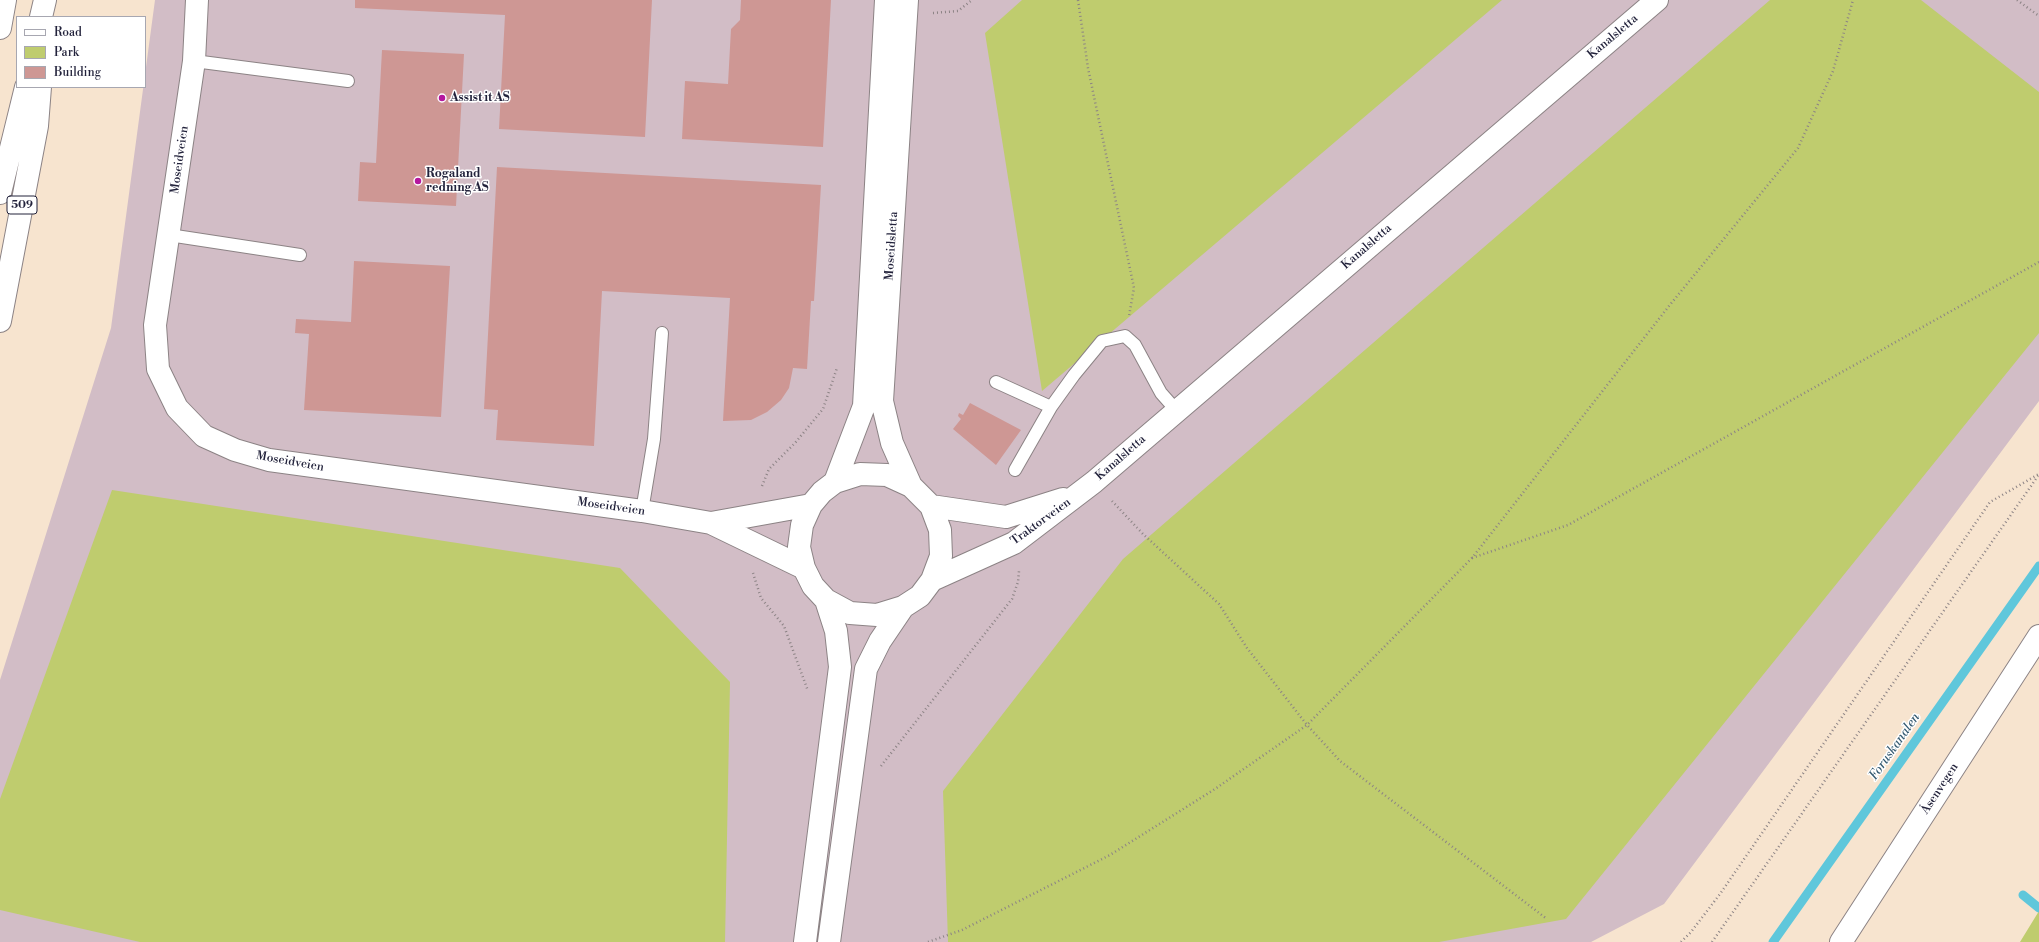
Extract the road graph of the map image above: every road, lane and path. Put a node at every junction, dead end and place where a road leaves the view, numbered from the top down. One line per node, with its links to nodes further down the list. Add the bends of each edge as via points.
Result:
1 (6, 0): 15 (main road)
2 (46, 0): 12 (main road); 13 (main road)
3 (197, 0): 16 (main road, Moseidveien)
4 (886, 0): 33 (main road, Moseidsletta, via 864,406)
5 (907, 0): 35 (main road, Moseidsletta, via 882,401 892,443)
6 (972, 0): 11 (path, via 958,11)
7 (1078, 0): 26 (path, via 1088,68 1134,288)
8 (1657, 0): 30 (main road, Kanalsletta)
9 (1853, 0): 42 (path, via 1833,71 1798,148 1669,306)
10 (2017, 0): 14 (path)
11 (926, 13)
12 (41, 16)
13 (46, 16)
14 (2039, 16)
15 (0, 28)
16 (194, 61): 17 (lane); 21 (main road, Moseidveien)
17 (348, 81)
18 (26, 88): 20 (main road, 509)
19 (40, 88): 24 (main road, 509, via 37,126)
20 (0, 193)
21 (169, 235): 22 (lane); 40 (main road, Moseidveien, via 155,325 158,369 177,408 204,436 235,450 269,460)
22 (300, 255)
23 (2039, 262): 42 (path, via 1568,525)
24 (0, 322)
25 (662, 333): 40 (lane, via 654,439)
26 (1125, 336): 29 (lane, via 1102,341); 30 (lane, via 1135,345 1161,392)
27 (838, 361): 36 (path, via 822,409 795,443 769,469)
28 (996, 382): 29 (lane)
29 (1051, 407): 31 (lane)
30 (1176, 410): 34 (main road, Kanalsletta)
31 (1015, 470)
32 (2039, 474): 57 (path, via 1990,502 1720,894); 58 (path)
33 (835, 482): 35 (main road, via 860,474 887,475); 38 (main road)
34 (1094, 482): 37 (main road, Kanalsletta); 51 (path, via 1143,534 1219,604 1247,648)
35 (911, 486): 39 (main road)
36 (761, 488)
37 (1077, 495): 39 (main road, Traktorveien, via 1006,517); 46 (main road, Traktorveien, via 1014,543)
38 (811, 505): 41 (main road); 44 (main road, via 802,525 799,547)
39 (931, 506): 46 (main road, via 940,530 941,556)
40 (642, 511): 41 (main road, Moseidveien)
41 (711, 524): 44 (main road)
42 (1472, 558): 51 (path)
43 (1019, 564): 52 (path, via 1018,582 1012,599)
44 (804, 568): 47 (main road, via 813,586)
45 (752, 571): 50 (path, via 761,598 784,626 808,690)
46 (932, 580): 48 (main road, via 920,596)
47 (826, 600): 48 (main road, via 850,613 877,615); 54 (main road, via 836,630 840,667)
48 (904, 607): 55 (main road, via 880,641 866,669)
49 (2039, 636): 59 (main road, Åsenvegen)
50 (807, 697)
51 (1307, 725): 53 (path, via 1340,761); 56 (path, via 1216,789 1110,855 962,930)
52 (876, 773)
53 (1547, 919)
54 (805, 942)
55 (829, 942)
56 (928, 942)
57 (1681, 942)
58 (1712, 942)
59 (1841, 942)

